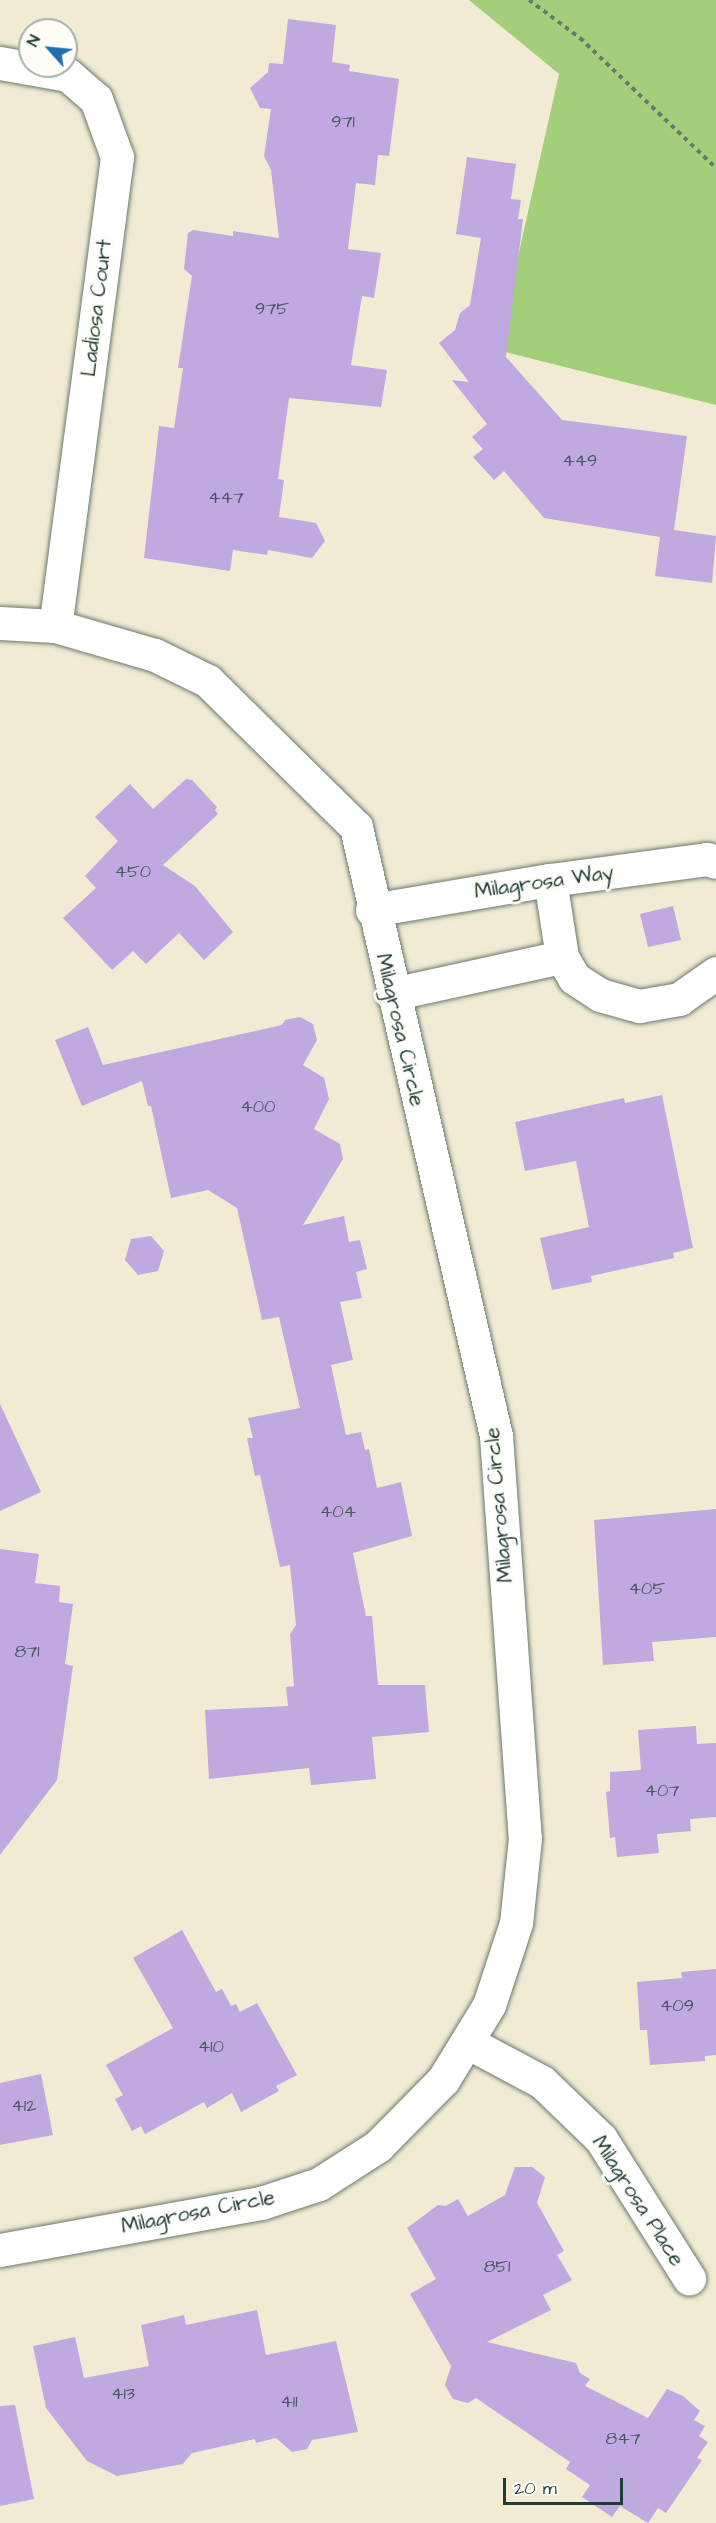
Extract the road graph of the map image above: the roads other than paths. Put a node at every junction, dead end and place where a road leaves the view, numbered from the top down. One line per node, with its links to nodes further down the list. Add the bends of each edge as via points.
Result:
1 (0, 63): 3 (street, Ladiosa Court, via 68,75 96,99 117,158)
2 (0, 623): 3 (street, Milagrosa Circle)
3 (55, 626): 6 (street, Milagrosa Circle, via 155,655 208,681 356,827)
4 (716, 862): 5 (street, Milagrosa Way, via 707,859)
5 (550, 880): 6 (street, Milagrosa Way); 7 (street)
6 (372, 910): 9 (street, Milagrosa Circle)
7 (562, 957): 8 (street, via 574,978 600,995 639,1006 679,999); 9 (street)
8 (716, 973)
9 (392, 994): 10 (street, Milagrosa Circle, via 496,1436 525,1838 523,1881 505,1965)
10 (469, 2043): 11 (street, Milagrosa Circle, via 413,2115 378,2146 319,2184 261,2203); 12 (street, Milagrosa Place, via 542,2082 601,2139)
11 (0, 2250)
12 (689, 2278)

